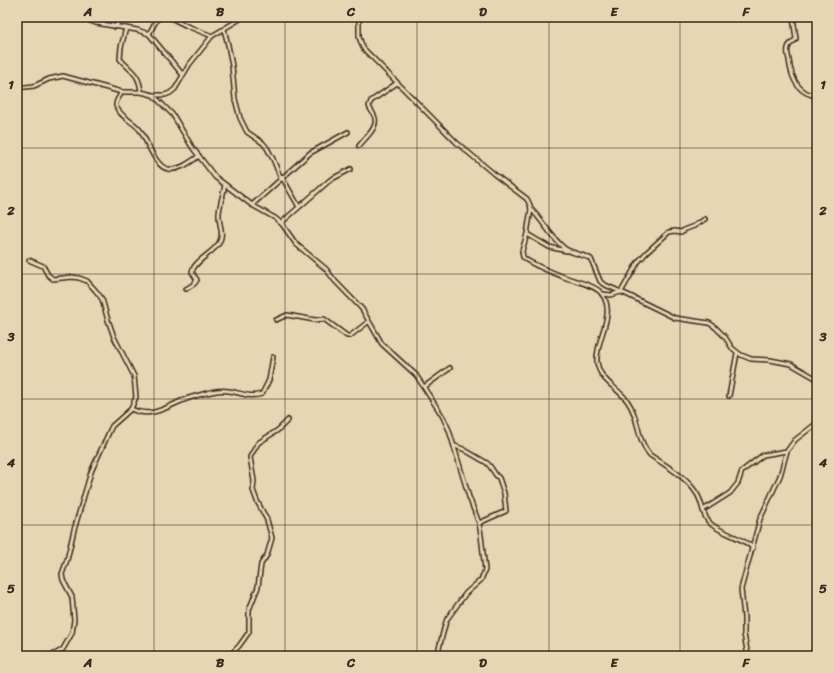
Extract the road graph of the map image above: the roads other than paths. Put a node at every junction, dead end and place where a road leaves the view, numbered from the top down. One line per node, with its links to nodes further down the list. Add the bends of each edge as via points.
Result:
1 (78, 17): 8 (street)
2 (122, 17): 8 (street)
3 (158, 17): 11 (street)
4 (169, 17): 12 (street)
5 (359, 17): 14 (street, via 360,43)
6 (793, 17): 19 (street, via 796,39 788,49 793,76 802,91)
7 (240, 19): 10 (street)
8 (115, 27): 9 (street)
9 (126, 28): 11 (street); 17 (street, via 120,59 136,74)
10 (224, 28): 12 (street); 24 (street, via 240,118 248,132 267,148)
11 (149, 34): 13 (street)
12 (212, 36): 13 (street)
13 (182, 74): 18 (street, via 175,89 170,93)
14 (397, 83): 21 (street, via 371,101 369,106 376,123); 28 (street, via 467,151 527,198)
15 (17, 88): 16 (street, via 34,86 49,78 63,76)
16 (122, 92): 17 (street); 22 (street, via 116,106 139,129 161,166 170,170 179,168)
17 (141, 92): 18 (street)
18 (153, 95): 22 (street, via 173,115)
19 (817, 96)
20 (348, 132): 24 (street, via 310,153)
21 (358, 146)
22 (199, 156): 25 (street)
23 (351, 169): 27 (street, via 330,180)
24 (282, 178): 26 (street); 27 (street)
25 (225, 186): 26 (street); 34 (street, via 219,215 222,238 216,248 193,269 197,280)
26 (252, 205): 30 (street)
27 (299, 207): 30 (street)
28 (531, 209): 31 (street); 32 (street, via 560,244)
29 (705, 219): 35 (street, via 681,232 667,233 638,262)
30 (281, 223): 38 (street, via 296,244 326,269 362,309)
31 (527, 234): 32 (street, via 548,247); 36 (street, via 522,251 525,259 590,286)
32 (570, 251): 35 (street, via 589,258 601,283)
33 (29, 260): 45 (street, via 43,266 53,279 72,276 87,281 96,290 102,299 114,337 134,376 136,397)
34 (186, 289)
35 (621, 292): 36 (street); 39 (street, via 675,318 708,323 715,327)
36 (602, 294): 50 (street, via 608,308 598,349 600,371 629,403 640,440 650,455 687,481 701,499)
37 (276, 320): 38 (street, via 287,315 322,319 347,336 355,334)
38 (368, 322): 43 (street, via 382,344 411,370)
39 (737, 353): 42 (street, via 751,359 791,364); 44 (street)
40 (273, 357): 45 (street, via 270,380 262,394 251,396 218,391 193,396 147,414)
41 (450, 368): 43 (street)
42 (817, 379)
43 (424, 387): 48 (street, via 443,417)
44 (729, 396)
45 (132, 409): 55 (street, via 112,426 91,472 62,574 72,597 72,633 63,649)
46 (288, 420): 56 (street, via 258,443 250,457 253,490 272,538 267,555 261,564 258,587 249,610 249,632)
47 (817, 423): 49 (street, via 795,440)
48 (454, 446): 51 (street); 51 (street, via 487,463 499,478 504,493 506,511)
49 (787, 451): 50 (street, via 763,456 742,471 738,483 730,493); 52 (street)
50 (703, 510): 53 (street, via 710,524)
51 (479, 523): 57 (street, via 483,576 466,593 447,619)
52 (754, 541): 53 (street); 54 (street)
53 (749, 544): 54 (street)
54 (753, 548): 58 (street, via 741,589)
55 (47, 656)
56 (229, 656)
57 (437, 656)
58 (748, 656)

